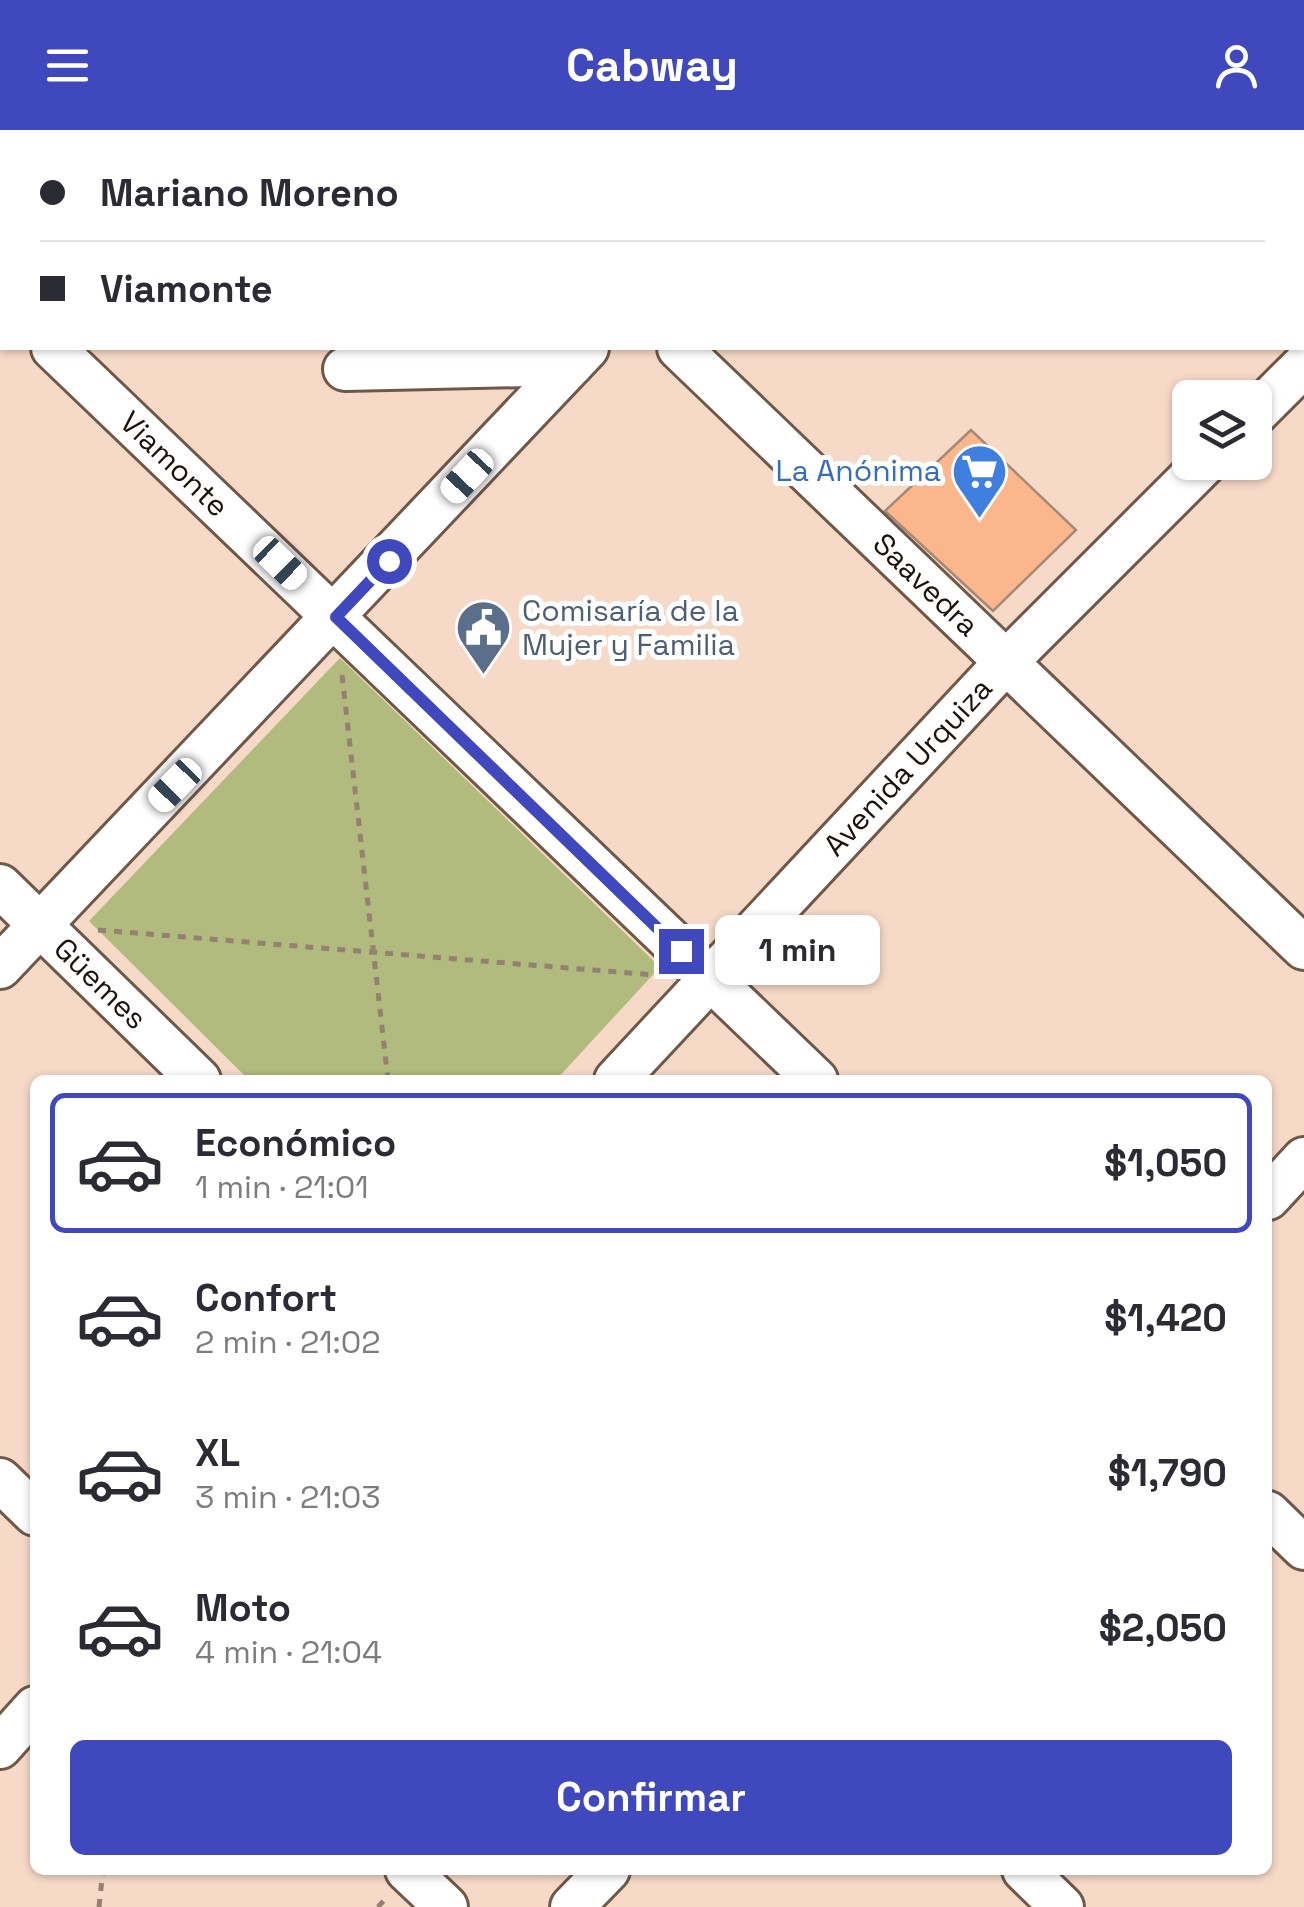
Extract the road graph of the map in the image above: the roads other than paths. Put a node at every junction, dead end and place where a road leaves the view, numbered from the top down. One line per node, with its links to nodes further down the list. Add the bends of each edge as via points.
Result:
1 (56, 350): 8 (street, Viamonte)
2 (681, 350): 9 (street, Saavedra)
3 (580, 356): 5 (street); 8 (street)
4 (1304, 365): 6 (street)
5 (346, 369)
6 (1272, 397)
7 (1188, 480): 9 (street, Avenida Urquiza)
8 (336, 617): 11 (street); 14 (street, Viamonte)
9 (1005, 663): 12 (street, Saavedra); 14 (street, Avenida Urquiza)
10 (0, 886): 11 (street, Güemes)
11 (40, 924): 13 (street); 15 (street, Güemes)
12 (1304, 948)
13 (0, 967)
14 (710, 978): 16 (street, Avenida Urquiza); 17 (street, Viamonte)
15 (194, 1075)
16 (621, 1075)
17 (811, 1075)
18 (1304, 1160): 19 (street)
19 (1272, 1194)
20 (0, 1480): 21 (street)
21 (30, 1509)
22 (1272, 1517): 23 (street)
23 (1304, 1548)
24 (30, 1713): 25 (street)
25 (0, 1746)
26 (412, 1875): 29 (street)
27 (603, 1875): 30 (street)
28 (1029, 1875): 31 (street)
29 (446, 1907)
30 (572, 1907)
31 (1062, 1907)

